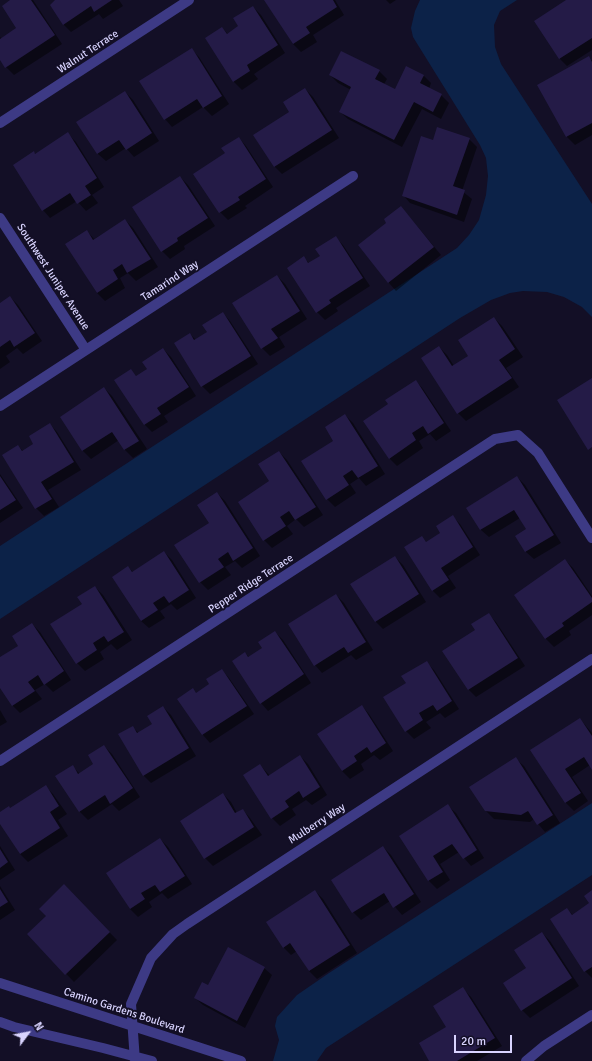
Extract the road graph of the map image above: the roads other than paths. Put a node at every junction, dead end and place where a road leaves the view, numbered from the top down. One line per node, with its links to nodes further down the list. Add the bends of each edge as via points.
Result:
1 (189, 0): 2 (street, Walnut Terrace)
2 (0, 124)
3 (353, 176): 5 (street, Tamarind Way)
4 (0, 218): 5 (street, Southwest Juniper Avenue)
5 (86, 350): 6 (street, Tamarind Way)
6 (0, 406)
7 (592, 538): 9 (street, Pepper Ridge Terrace, via 538,453 518,435 495,439)
8 (592, 659): 13 (street, Mulberry Way, via 173,934 151,958 141,978 132,1004)
9 (0, 761)
10 (0, 983): 13 (street, Camino Gardens Boulevard)
11 (592, 1015): 17 (street, via 544,1046)
12 (0, 1022): 14 (street)
13 (132, 1026): 14 (street, Mulberry Way); 16 (street, Camino Gardens Boulevard)
14 (135, 1059): 15 (street)
15 (152, 1061)
16 (241, 1061)
17 (526, 1061)

